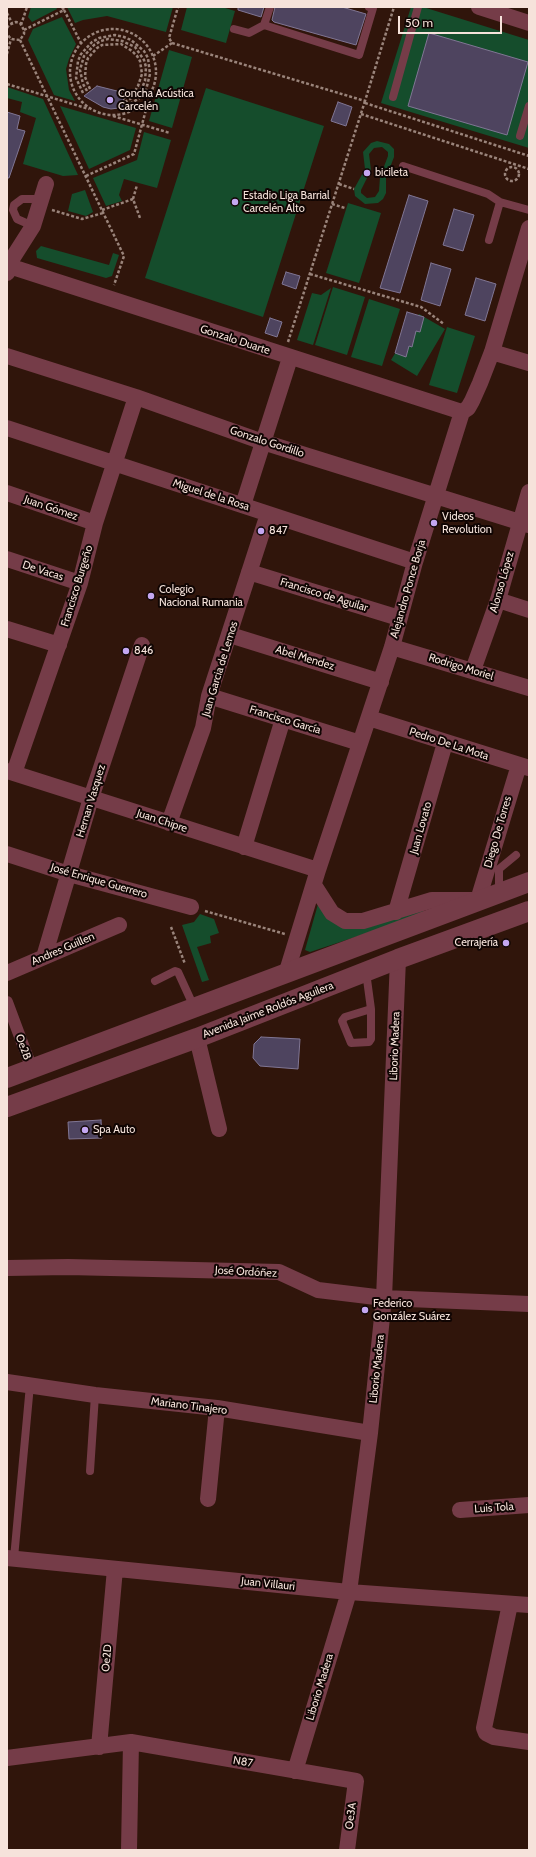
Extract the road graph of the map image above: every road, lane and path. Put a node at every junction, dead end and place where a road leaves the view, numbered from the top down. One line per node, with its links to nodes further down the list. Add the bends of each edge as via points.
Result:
1 (27, 7): 13 (path)
2 (62, 7): 9 (path)
3 (178, 7): 22 (path, via 168,38)
4 (270, 7): 14 (lane)
5 (370, 7): 14 (lane, via 373,8 359,55)
6 (394, 7): 34 (path)
7 (418, 7): 31 (lane)
8 (479, 7): 12 (street)
9 (64, 10): 17 (path); 21 (path)
10 (7, 13): 11 (path)
11 (12, 23): 13 (path); 15 (path)
12 (529, 23)
13 (21, 25): 17 (path)
14 (264, 25): 16 (lane, via 249,33)
15 (7, 28)
16 (234, 29)
17 (24, 30): 20 (path)
18 (7, 34): 19 (path)
19 (11, 39): 20 (path); 23 (path)
20 (20, 40): 30 (path)
21 (81, 43): 24 (path, via 97,32 125,30 142,40); 37 (path, via 72,60 70,79 78,96)
22 (172, 43): 24 (path); 34 (path)
23 (7, 54)
24 (153, 56): 29 (path, via 156,75)
25 (7, 84): 30 (path)
26 (90, 89): 32 (path, via 85,76 88,58 102,45 121,44 137,56 142,74 135,91)
27 (86, 91): 33 (path, via 80,70 84,56 94,45 108,39 122,40 135,48 146,67 142,88 138,94)
28 (83, 93): 35 (path, via 76,78 81,54 99,38 124,36 144,51 150,70 146,90 141,97)
29 (151, 93): 39 (path, via 134,110); 40 (path)
30 (48, 97): 37 (path); 47 (path)
31 (393, 97)
32 (123, 99)
33 (125, 102)
34 (365, 102): 38 (path); 43 (path)
35 (127, 106)
36 (529, 106): 42 (lane)
37 (92, 110): 39 (path)
38 (361, 114): 45 (path); 48 (path)
39 (110, 115): 40 (path)
40 (142, 125): 41 (path); 47 (path, via 134,154)
41 (170, 133)
42 (520, 136)
43 (529, 156)
44 (403, 166): 53 (lane, via 488,194)
45 (514, 166): 45 (path, via 504,172 506,179 510,181 519,176); 46 (path)
46 (529, 169)
47 (86, 176): 57 (path)
48 (339, 184): 50 (path); 54 (path)
49 (137, 185): 52 (path)
50 (354, 189)
51 (42, 197): 57 (path, via 82,219); 59 (street); 59 (lane, via 22,200 14,205 13,210 17,219)
52 (133, 199): 57 (path); 58 (path)
53 (500, 202): 56 (lane); 61 (lane)
54 (332, 204): 55 (path); 64 (path)
55 (345, 208)
56 (529, 210)
57 (103, 211): 65 (path, via 124,256)
58 (140, 218)
59 (33, 226): 62 (street)
60 (529, 228): 63 (street, Alejandro Ponce Borja)
61 (489, 240)
62 (9, 264): 65 (street, Gonzalo Duarte)
63 (524, 266): 67 (street, Alejandro Ponce Borja)
64 (310, 274): 66 (path, via 421,307); 69 (path)
65 (110, 299): 69 (street, Gonzalo Duarte)
66 (444, 324)
67 (492, 352): 70 (street); 72 (street, Alejandro Ponce Borja, via 472,402)
68 (7, 356): 71 (street, Gonzalo Gordillo)
69 (287, 357): 72 (street, Gonzalo Duarte); 74 (street)
70 (529, 363)
71 (136, 397): 74 (street, Gonzalo Gordillo); 75 (street, Francisco Burgeño)
72 (462, 412): 78 (street, Alejandro Ponce Borja)
73 (7, 428): 75 (street, Miguel de la Rosa)
74 (263, 442): 78 (street, Gonzalo Gordillo); 79 (street)
75 (115, 462): 79 (street, Miguel de la Rosa); 81 (street, Francisco Burgeño)
76 (529, 492): 82 (street, Alonso López)
77 (7, 493): 81 (street, Juan Gómez)
78 (435, 496): 82 (street, Gonzalo Gordillo); 84 (street, Alejandro Ponce Borja)
79 (243, 505): 80 (street, Miguel de la Rosa)
80 (268, 514): 84 (street, Miguel de la Rosa); 85 (street, Juan Garcia de Lemos)
81 (95, 523): 86 (street, Francisco Burgeño)
82 (524, 523): 87 (street, Alonso López)
83 (7, 559): 86 (street, De Vacas)
84 (415, 562): 89 (street, Alejandro Ponce Borja)
85 (249, 572): 89 (street, Francisco de Aguilar); 91 (street, Juan Garcia de Lemos)
86 (80, 583): 92 (street, Francisco Burgeño)
87 (498, 600): 88 (street); 95 (street, Alonso López)
88 (529, 610)
89 (400, 618): 94 (street, Alejandro Ponce Borja)
90 (7, 629): 92 (street)
91 (230, 635): 96 (street, Abel Mendez); 98 (street, Juan Garcia de Lemos)
92 (60, 645): 104 (street, Francisco Burgeño)
93 (142, 645): 105 (street, Hernan Vasquez)
94 (392, 647): 95 (street, Rodrigo Moriel); 96 (street, Alejandro Ponce Borja)
95 (473, 670): 97 (street, Rodrigo Moriel)
96 (381, 682): 99 (street, Alejandro Ponce Borja)
97 (529, 688)
98 (210, 696): 100 (street, Francisco García); 106 (street, Juan Garcia de Lemos, via 200,735)
99 (369, 718): 101 (street, Alejandro Ponce Borja); 102 (street, Pedro De La Mota)
100 (283, 719): 101 (street, Francisco García); 107 (street)
101 (360, 743): 111 (street, Alejandro Ponce Borja)
102 (446, 743): 103 (street, Pedro De La Mota); 117 (street, Juan Lovato)
103 (524, 767): 114 (street, Diego De Torres)
104 (11, 772): 105 (street, Juan Chipre)
105 (92, 798): 106 (street, Juan Chipre); 110 (street, Hernan Vasquez)
106 (169, 823): 107 (street, Juan Chipre)
107 (244, 846): 111 (street, Juan Chipre)
108 (7, 854): 110 (street, José Enrique Guerrero)
109 (516, 855): 113 (lane, via 499,869)
110 (69, 874): 115 (street, José Enrique Guerrero); 120 (street, Hernan Vasquez)
111 (316, 878): 117 (street, via 332,913 345,921 363,921); 119 (street, Alejandro Ponce Borja)
112 (529, 882): 113 (street)
113 (499, 892): 114 (street)
114 (478, 900): 117 (street, via 432,900); 122 (street)
115 (191, 907): 119 (path)
116 (529, 911): 121 (street, Avenida Jaime Roldós Aguilera)
117 (396, 912)
118 (119, 925): 120 (street, Andres Guillen)
119 (297, 937): 122 (street, Alejandro Ponce Borja)
120 (44, 957): 124 (street, Andres Guillen)
121 (398, 959): 123 (street, Avenida Jaime Roldós Aguilera); 137 (street, Liborio Madera)
122 (287, 972): 127 (street)
123 (366, 972): 128 (lane); 129 (street, Avenida Jaime Roldós Aguilera)
124 (7, 973)
125 (155, 981): 127 (lane, via 175,971 178,972)
126 (7, 1002): 131 (street, Oe2B)
127 (194, 1007): 130 (street)
128 (371, 1009): 128 (lane, via 343,1018 351,1043 369,1042 371,1039)
129 (197, 1038): 133 (street, Avenida Jaime Roldós Aguilera); 135 (street)
130 (55, 1059): 131 (street); 133 (street)
131 (32, 1069): 132 (street)
132 (7, 1078)
133 (66, 1086): 134 (street, Avenida Jaime Roldós Aguilera)
134 (7, 1107)
135 (219, 1129)
136 (7, 1268): 137 (street, José Ordóñez, via 76,1267 279,1272 318,1290)
137 (384, 1298): 138 (street, José Ordóñez); 143 (street, Liborio Madera)
138 (529, 1304)
139 (7, 1382): 140 (street, Mariano Tinajero)
140 (30, 1385): 141 (street, Mariano Tinajero); 148 (lane)
141 (96, 1395): 142 (street, Mariano Tinajero); 144 (lane)
142 (217, 1408): 143 (street, Mariano Tinajero); 145 (street)
143 (370, 1433): 150 (street, Liborio Madera)
144 (90, 1471)
145 (208, 1499)
146 (529, 1506): 147 (street, Luis Tola)
147 (460, 1510)
148 (10, 1558): 149 (street, Juan Villauri)
149 (115, 1568): 150 (street, Juan Villauri); 155 (street, Oe2D)
150 (349, 1592): 151 (street, Juan Villauri); 157 (street, Liborio Madera)
151 (510, 1604): 152 (street, Juan Villauri); 154 (street, via 484,1728 486,1733 494,1737)
152 (529, 1605)
153 (131, 1742): 155 (street, N87); 157 (street, N87); 159 (street)
154 (529, 1742)
155 (98, 1747): 156 (street, N87)
156 (7, 1758)
157 (294, 1771): 158 (street, N87)
158 (356, 1782): 160 (street, Oe3A)
159 (129, 1850)
160 (347, 1850)

